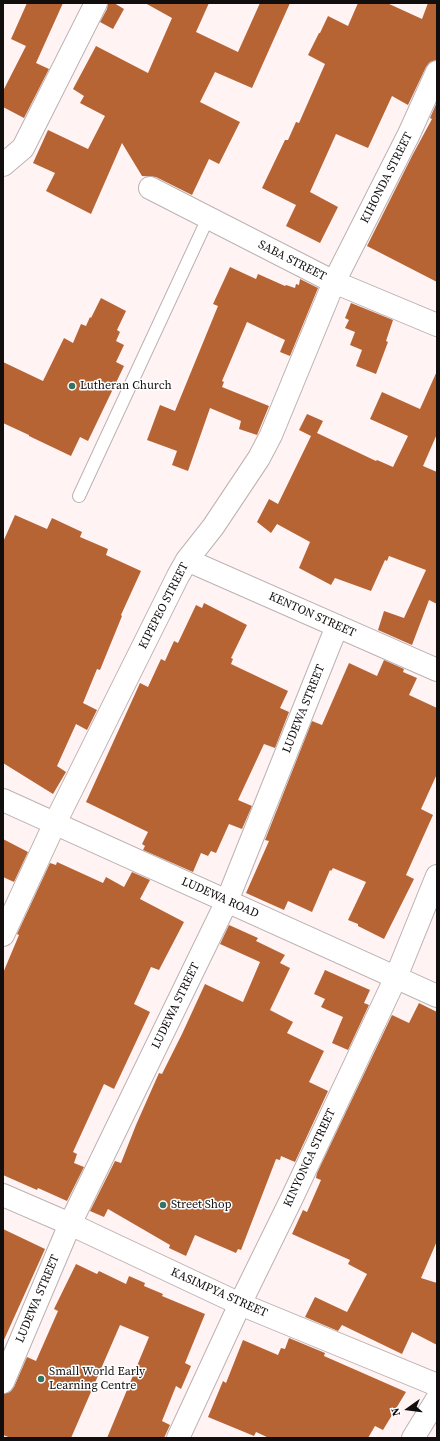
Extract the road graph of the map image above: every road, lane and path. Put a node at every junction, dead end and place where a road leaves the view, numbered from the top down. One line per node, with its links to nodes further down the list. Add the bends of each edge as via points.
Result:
1 (96, 3): 3 (street, via 22,148)
2 (437, 72): 6 (street, KIHONDA STREET, via 409,134)
3 (3, 165)
4 (150, 188): 5 (street, SABA STREET)
5 (208, 218): 6 (street, SABA STREET); 8 (lane)
6 (334, 282): 7 (street, SABA STREET); 9 (street, KIPEPEO STREET, via 271,435 259,458 213,527)
7 (437, 325)
8 (79, 496)
9 (187, 560): 10 (street, KENTON STREET); 13 (street, KIPEPEO STREET)
10 (337, 626): 11 (street, KENTON STREET); 15 (street, LUDEWA STREET)
11 (437, 670)
12 (3, 800): 13 (street, LUDEWA ROAD)
13 (55, 823): 15 (street, LUDEWA ROAD); 16 (street, KIPEPEO STREET)
14 (437, 876): 17 (street, KINYONGA STREET)
15 (227, 901): 17 (street, LUDEWA ROAD); 20 (street, LUDEWA STREET)
16 (3, 935)
17 (396, 977): 18 (street, LUDEWA ROAD); 21 (street, KINYONGA STREET)
18 (437, 996)
19 (3, 1195): 20 (street, KASIMPYA STREET)
20 (70, 1224): 21 (street, KASIMPYA STREET); 22 (street, LUDEWA STREET)
21 (240, 1304): 23 (street, KASIMPYA STREET); 25 (street, KINYONGA STREET)
22 (3, 1382)
23 (437, 1385)
24 (437, 1399): 26 (street)
25 (178, 1438)
26 (413, 1438)

